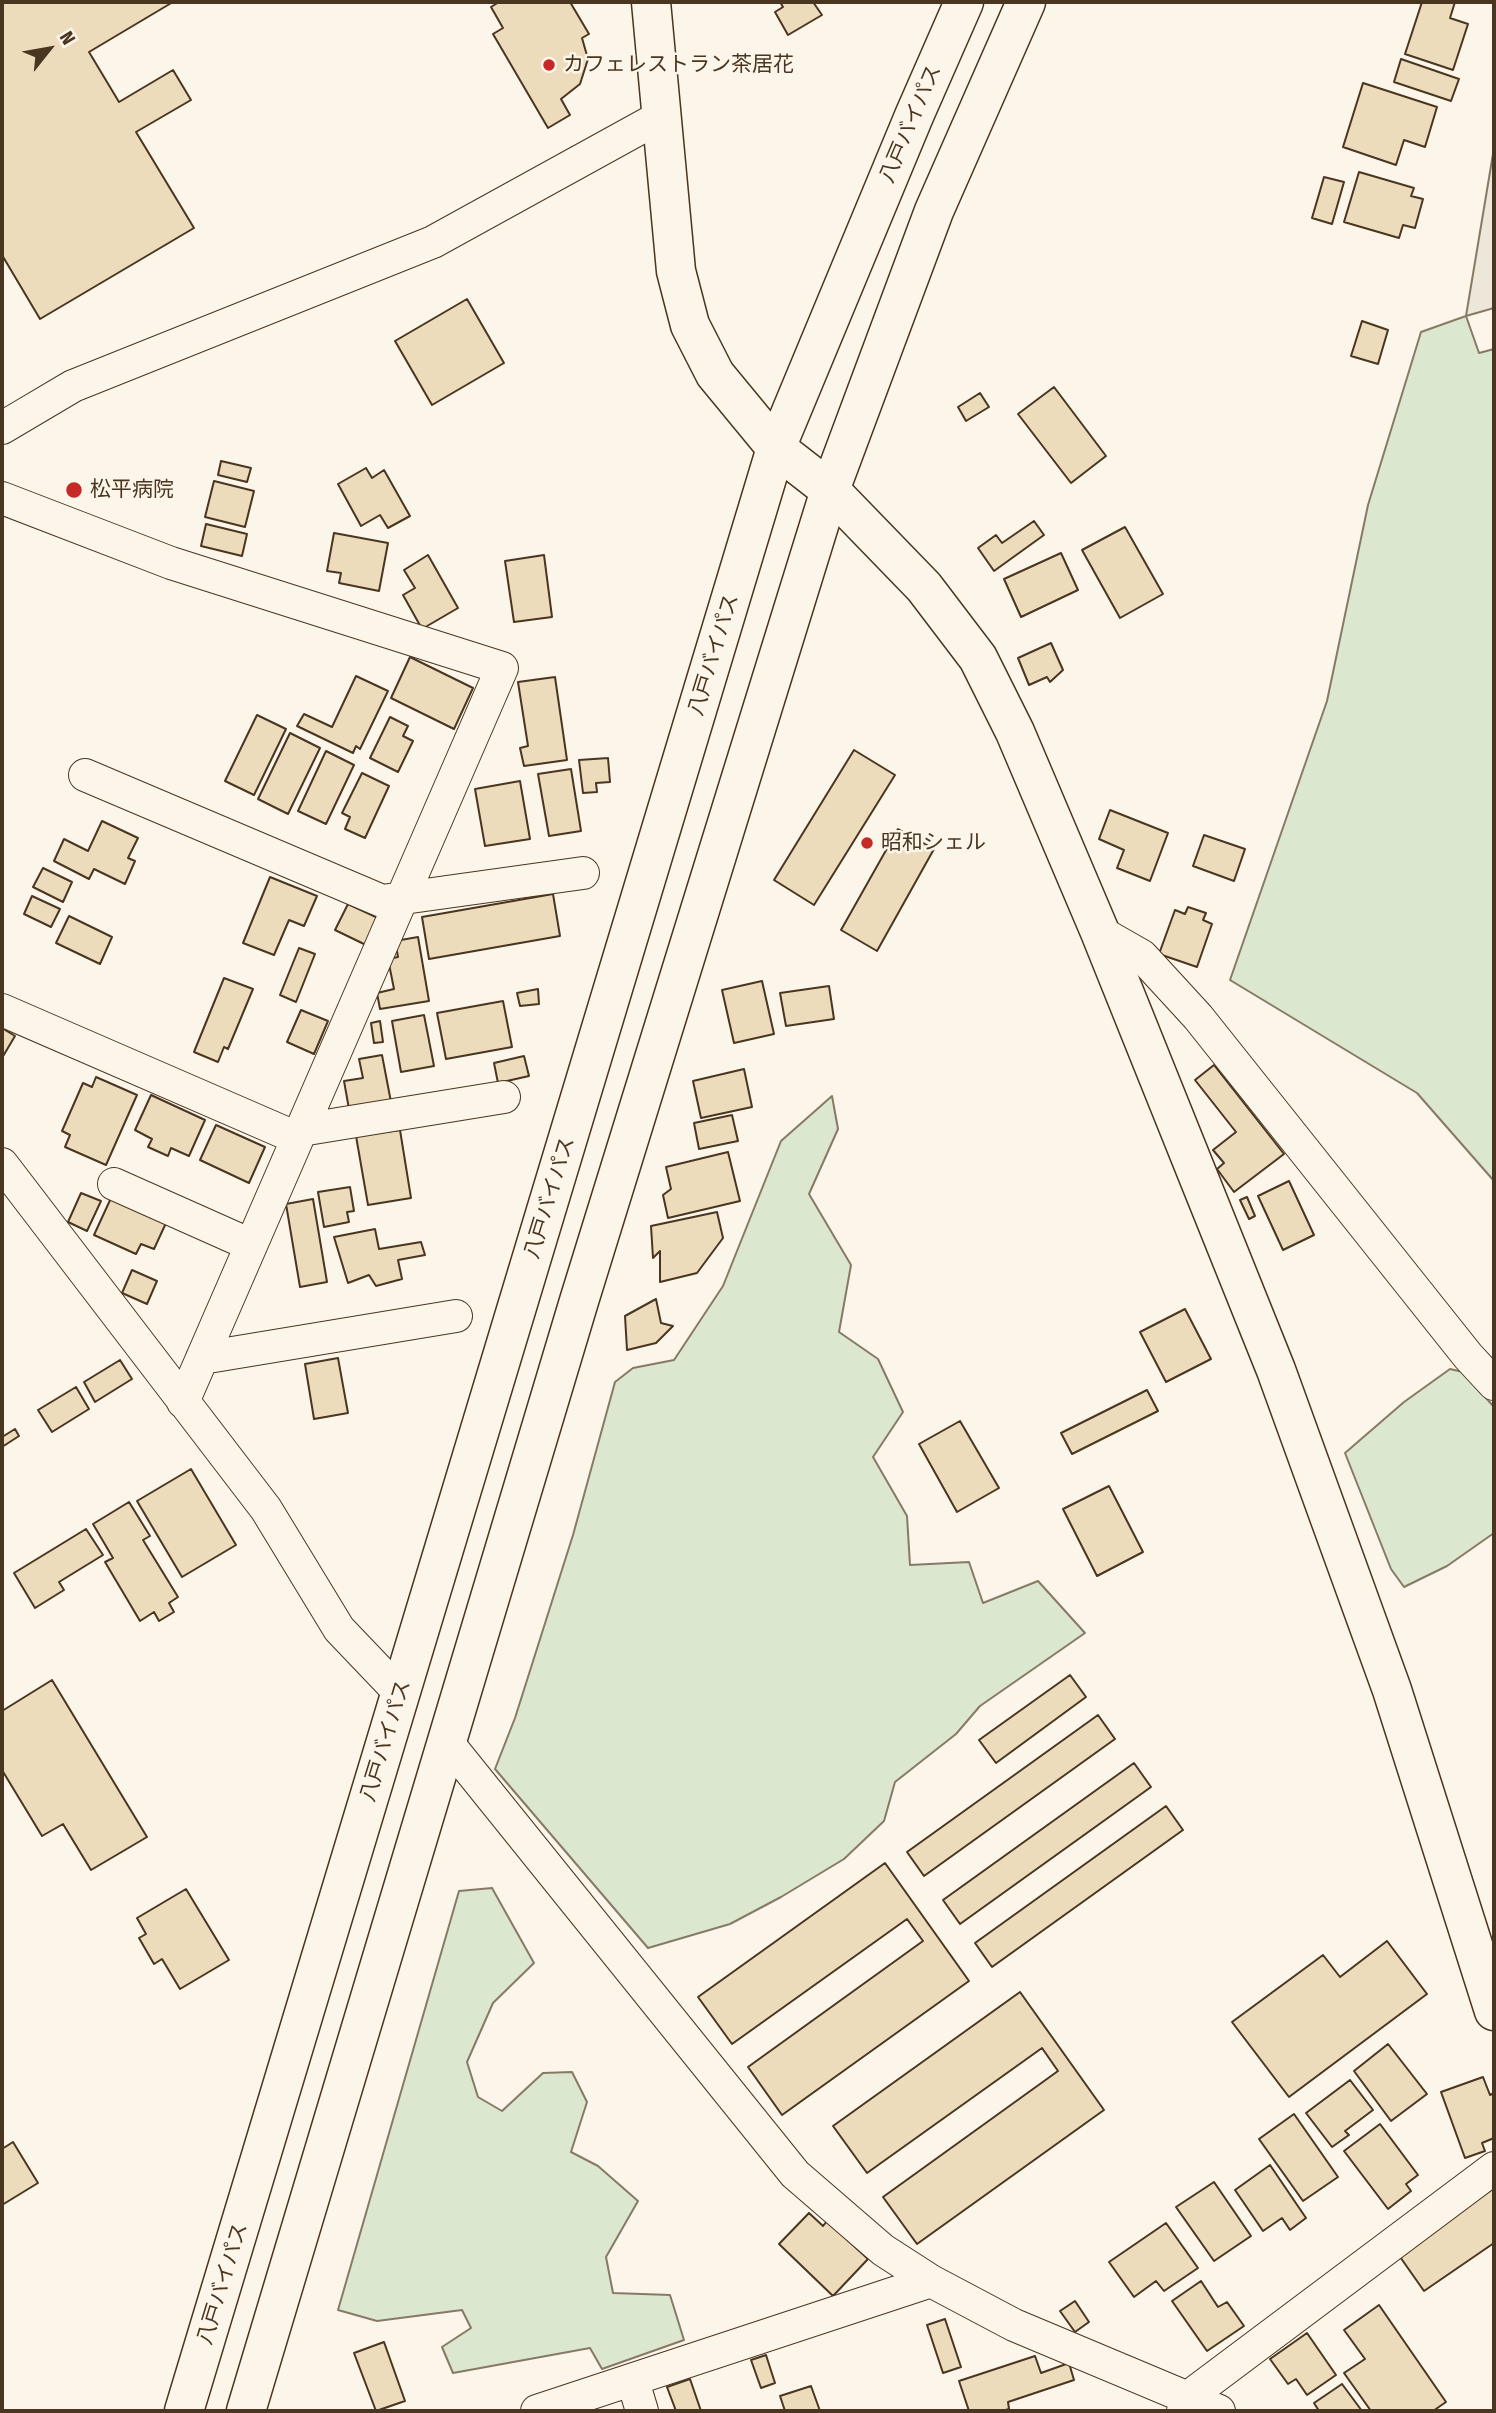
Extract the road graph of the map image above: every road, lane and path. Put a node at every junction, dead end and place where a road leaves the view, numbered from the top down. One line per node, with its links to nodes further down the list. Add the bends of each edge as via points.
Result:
1 (651, 2): 4 (main road)
2 (964, 2): 6 (main road, 八戸バイパス)
3 (1026, 2): 7 (main road, via 934,211)
4 (660, 117): 5 (street, via 433,242 72,386); 6 (main road, via 676,271 690,325 715,374)
5 (2, 428)
6 (776, 448): 7 (main road); 23 (main road, 八戸バイパス)
7 (830, 490): 12 (main road, via 924,587 978,658); 24 (main road)
8 (2, 498): 11 (street, via 171,563 502,668)
9 (85, 775): 11 (street, via 382,901)
10 (583, 873): 11 (street)
11 (401, 899): 15 (street)
12 (1100, 932): 21 (street, via 1142,956 1198,1017); 25 (main road, via 1280,1383 1392,1690)
13 (2, 1010): 15 (street)
14 (504, 1097): 15 (street)
15 (299, 1134): 18 (street)
16 (2, 1164): 22 (street)
17 (114, 1184): 18 (street)
18 (251, 1245): 20 (street)
19 (456, 1316): 20 (street)
20 (202, 1357): 22 (street)
21 (1494, 1384)
22 (183, 1402): 23 (street, via 266,1509 339,1629)
23 (401, 1694): 30 (main road, 八戸バイパス)
24 (447, 1742): 27 (street, via 795,2174 883,2250); 31 (main road)
25 (1494, 2011)
26 (1494, 2168): 29 (street)
27 (931, 2281): 28 (street); 29 (street)
28 (633, 2381): 32 (street); 33 (street)
29 (1185, 2405): 34 (street)
30 (184, 2411)
31 (246, 2411)
32 (537, 2411)
33 (642, 2411)
34 (1219, 2411)

